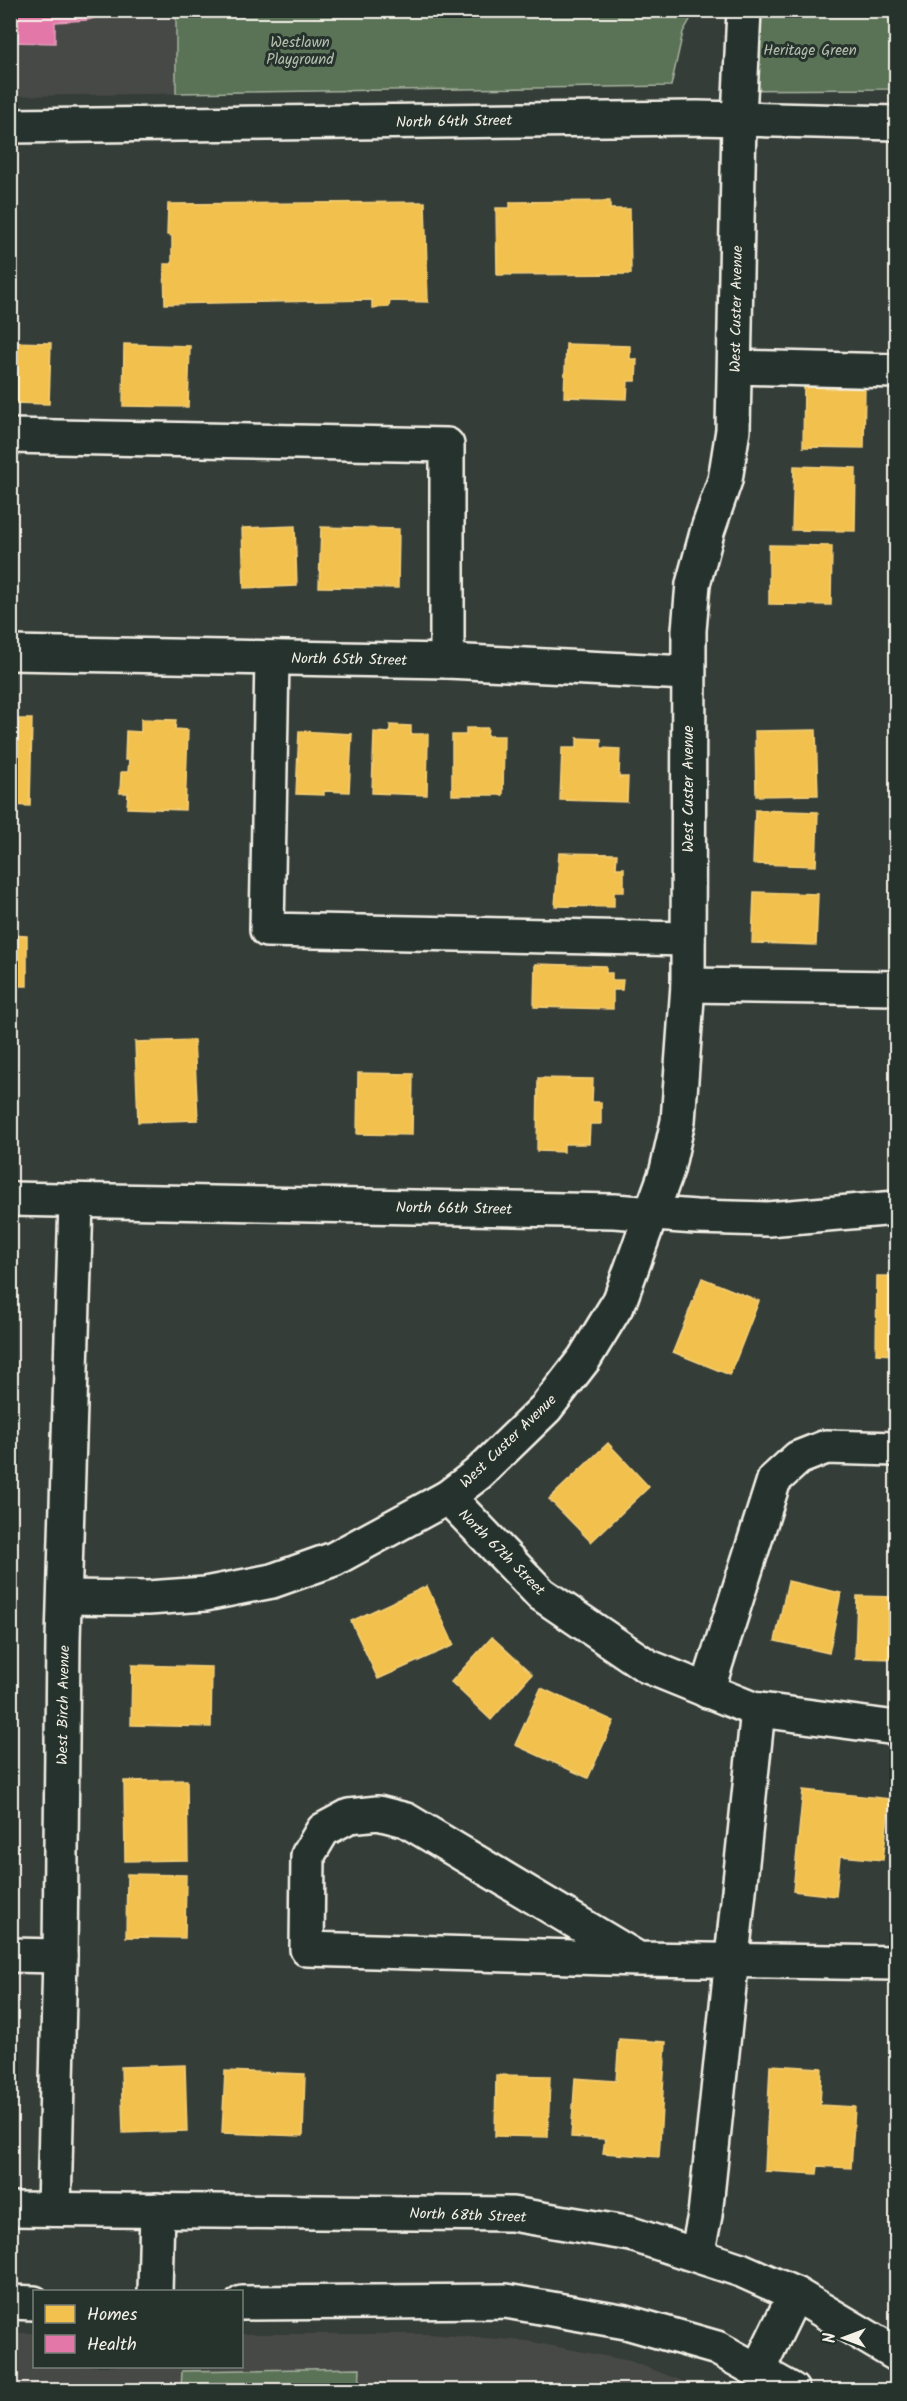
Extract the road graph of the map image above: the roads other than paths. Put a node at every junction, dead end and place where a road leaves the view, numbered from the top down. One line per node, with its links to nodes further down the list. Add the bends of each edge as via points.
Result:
1 (744, 10): 2 (street, West Custer Avenue)
2 (739, 119): 3 (street, North 64th Street); 4 (street, North 64th Street); 5 (street, West Custer Avenue)
3 (897, 123)
4 (10, 126)
5 (735, 367): 6 (street); 11 (street, West Custer Avenue, via 733,430 725,480 693,584)
6 (897, 371)
7 (10, 436): 10 (street, via 447,445)
8 (10, 654): 9 (street, North 65th Street)
9 (272, 658): 10 (street, North 65th Street); 12 (street, via 267,930)
10 (447, 661): 11 (street, North 65th Street)
11 (687, 673): 12 (street, West Custer Avenue)
12 (688, 939): 13 (street, West Custer Avenue)
13 (688, 986): 14 (street); 18 (street, West Custer Avenue, via 678,1121)
14 (897, 988)
15 (10, 1199): 16 (street, North 66th Street)
16 (76, 1201): 18 (street, North 66th Street); 21 (street, West Birch Avenue)
17 (897, 1208): 18 (street, North 66th Street, via 768,1219)
18 (652, 1214): 20 (street, West Custer Avenue, via 620,1300 584,1359 546,1408 479,1473)
19 (897, 1449): 22 (street, via 826,1447 798,1458 774,1480)
20 (448, 1497): 21 (street, North 67th Street, via 334,1559 272,1581 194,1595); 22 (street, North 67th Street, via 541,1594 647,1666)
21 (65, 1597): 26 (street, West Birch Avenue)
22 (707, 1691): 23 (street, North 67th Street)
23 (758, 1710): 24 (street, North 67th Street); 28 (street)
24 (897, 1728)
25 (10, 1955): 26 (street)
26 (60, 1956): 31 (street, West Birch Avenue)
27 (638, 1959): 27 (street, via 307,1949 308,1855 323,1830 349,1816 378,1813 406,1820); 28 (street)
28 (731, 1961): 29 (street); 33 (street, via 705,2215)
29 (897, 1963)
30 (10, 2209): 31 (street, North 68th Street)
31 (54, 2209): 32 (street, North 68th Street)
32 (157, 2210): 33 (street, North 68th Street, via 512,2214 631,2234); 34 (street)
33 (697, 2255): 35 (street, North 68th Street)
34 (154, 2290)
35 (795, 2294): 39 (street, North 68th Street); 40 (street)
36 (10, 2302): 38 (street)
37 (243, 2302): 40 (street, via 506,2301 626,2322 717,2348)
38 (33, 2303)
39 (897, 2354)
40 (758, 2370): 41 (street)
41 (792, 2391)

